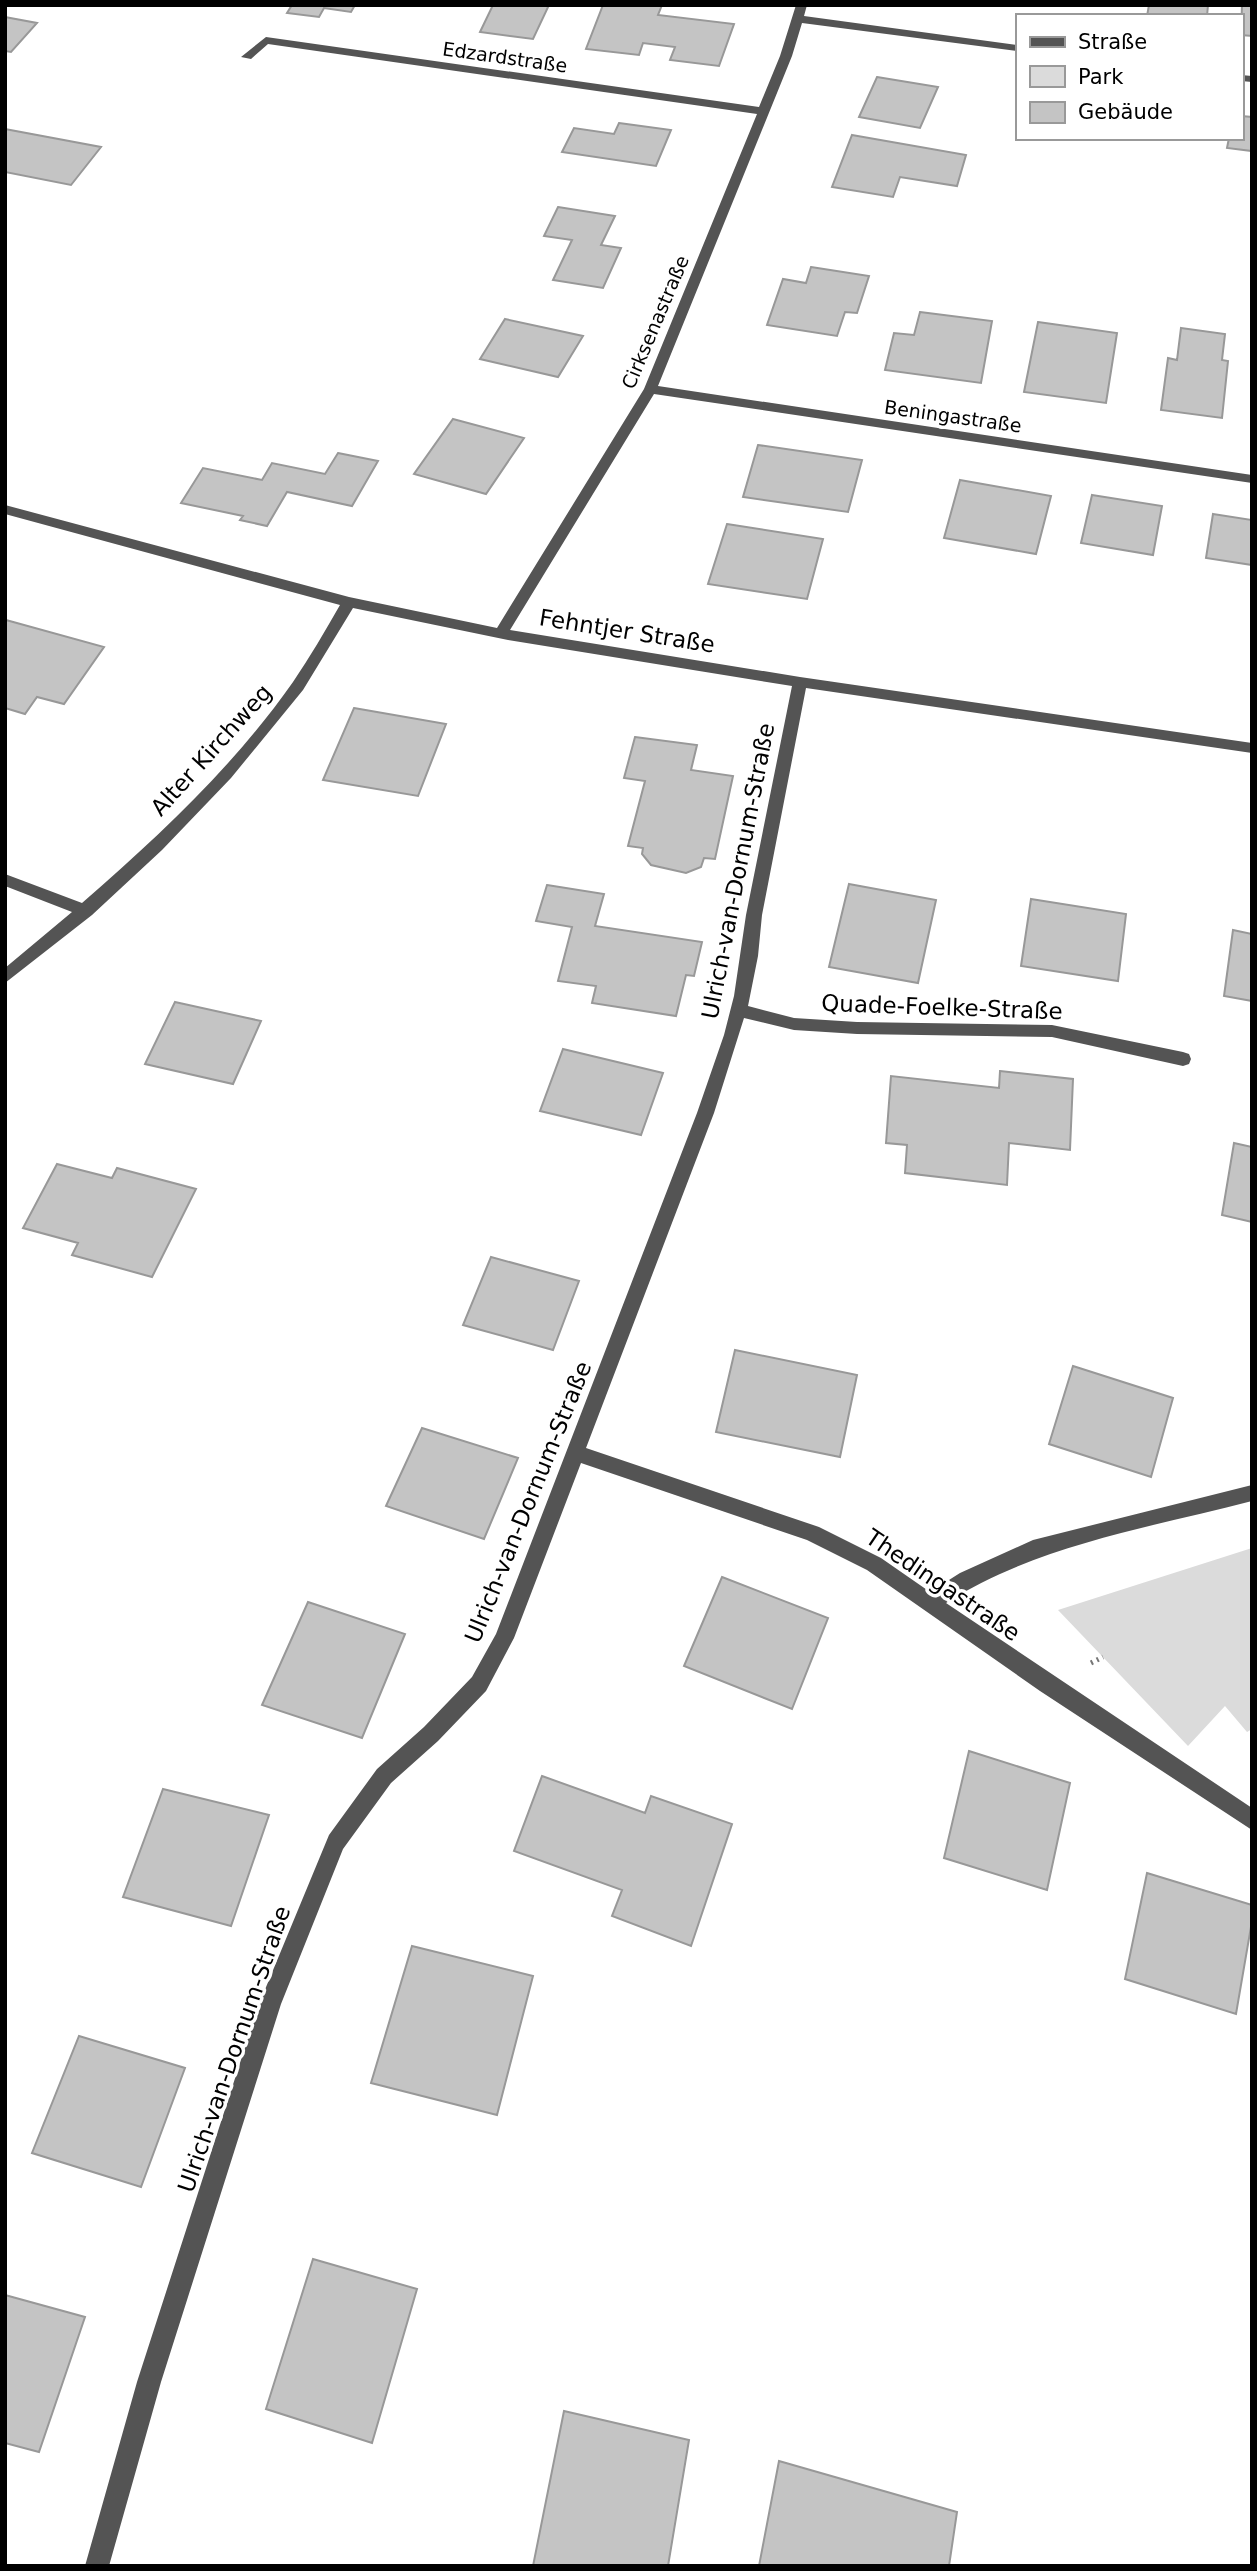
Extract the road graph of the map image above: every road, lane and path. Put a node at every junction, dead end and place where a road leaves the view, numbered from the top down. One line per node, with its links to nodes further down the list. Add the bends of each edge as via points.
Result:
1 (801, 12): 2 (street); 4 (street, Cirksenastraße)
2 (1016, 48)
3 (247, 57): 4 (street, Edzardstraße, via 265,40)
4 (763, 111): 5 (street, Cirksenastraße)
5 (650, 389): 6 (street, Beningastraße); 9 (street, Cirksenastraße)
6 (1252, 479)
7 (5, 509): 8 (street, Fehntjer Straße)
8 (349, 603): 9 (street, Fehntjer Straße); 13 (street, Alter Kirchweg, via 291,696 232,766)
9 (501, 634): 10 (street, Fehntjer Straße)
10 (800, 682): 11 (street, Fehntjer Straße); 15 (street, Ulrich-van-Dornum-Straße)
11 (1252, 748)
12 (5, 880): 13 (street)
13 (86, 911): 14 (street, Alter Kirchweg)
14 (5, 977)
15 (740, 1011): 16 (street, Quade-Foelke-Straße, via 794,1024 1052,1031); 17 (street, Ulrich-van-Dornum-Straße)
16 (1183, 1059)
17 (575, 1454): 19 (street, Thedingastraße, via 813,1533 874,1564); 21 (street, Ulrich-van-Dornum-Straße, via 504,1638 479,1684 384,1776 336,1842 270,2004 149,2382)
18 (1252, 1493): 19 (street, via 1033,1549 967,1579)
19 (929, 1603): 20 (street, Thedingastraße)
20 (1252, 1820)
21 (97, 2566)

